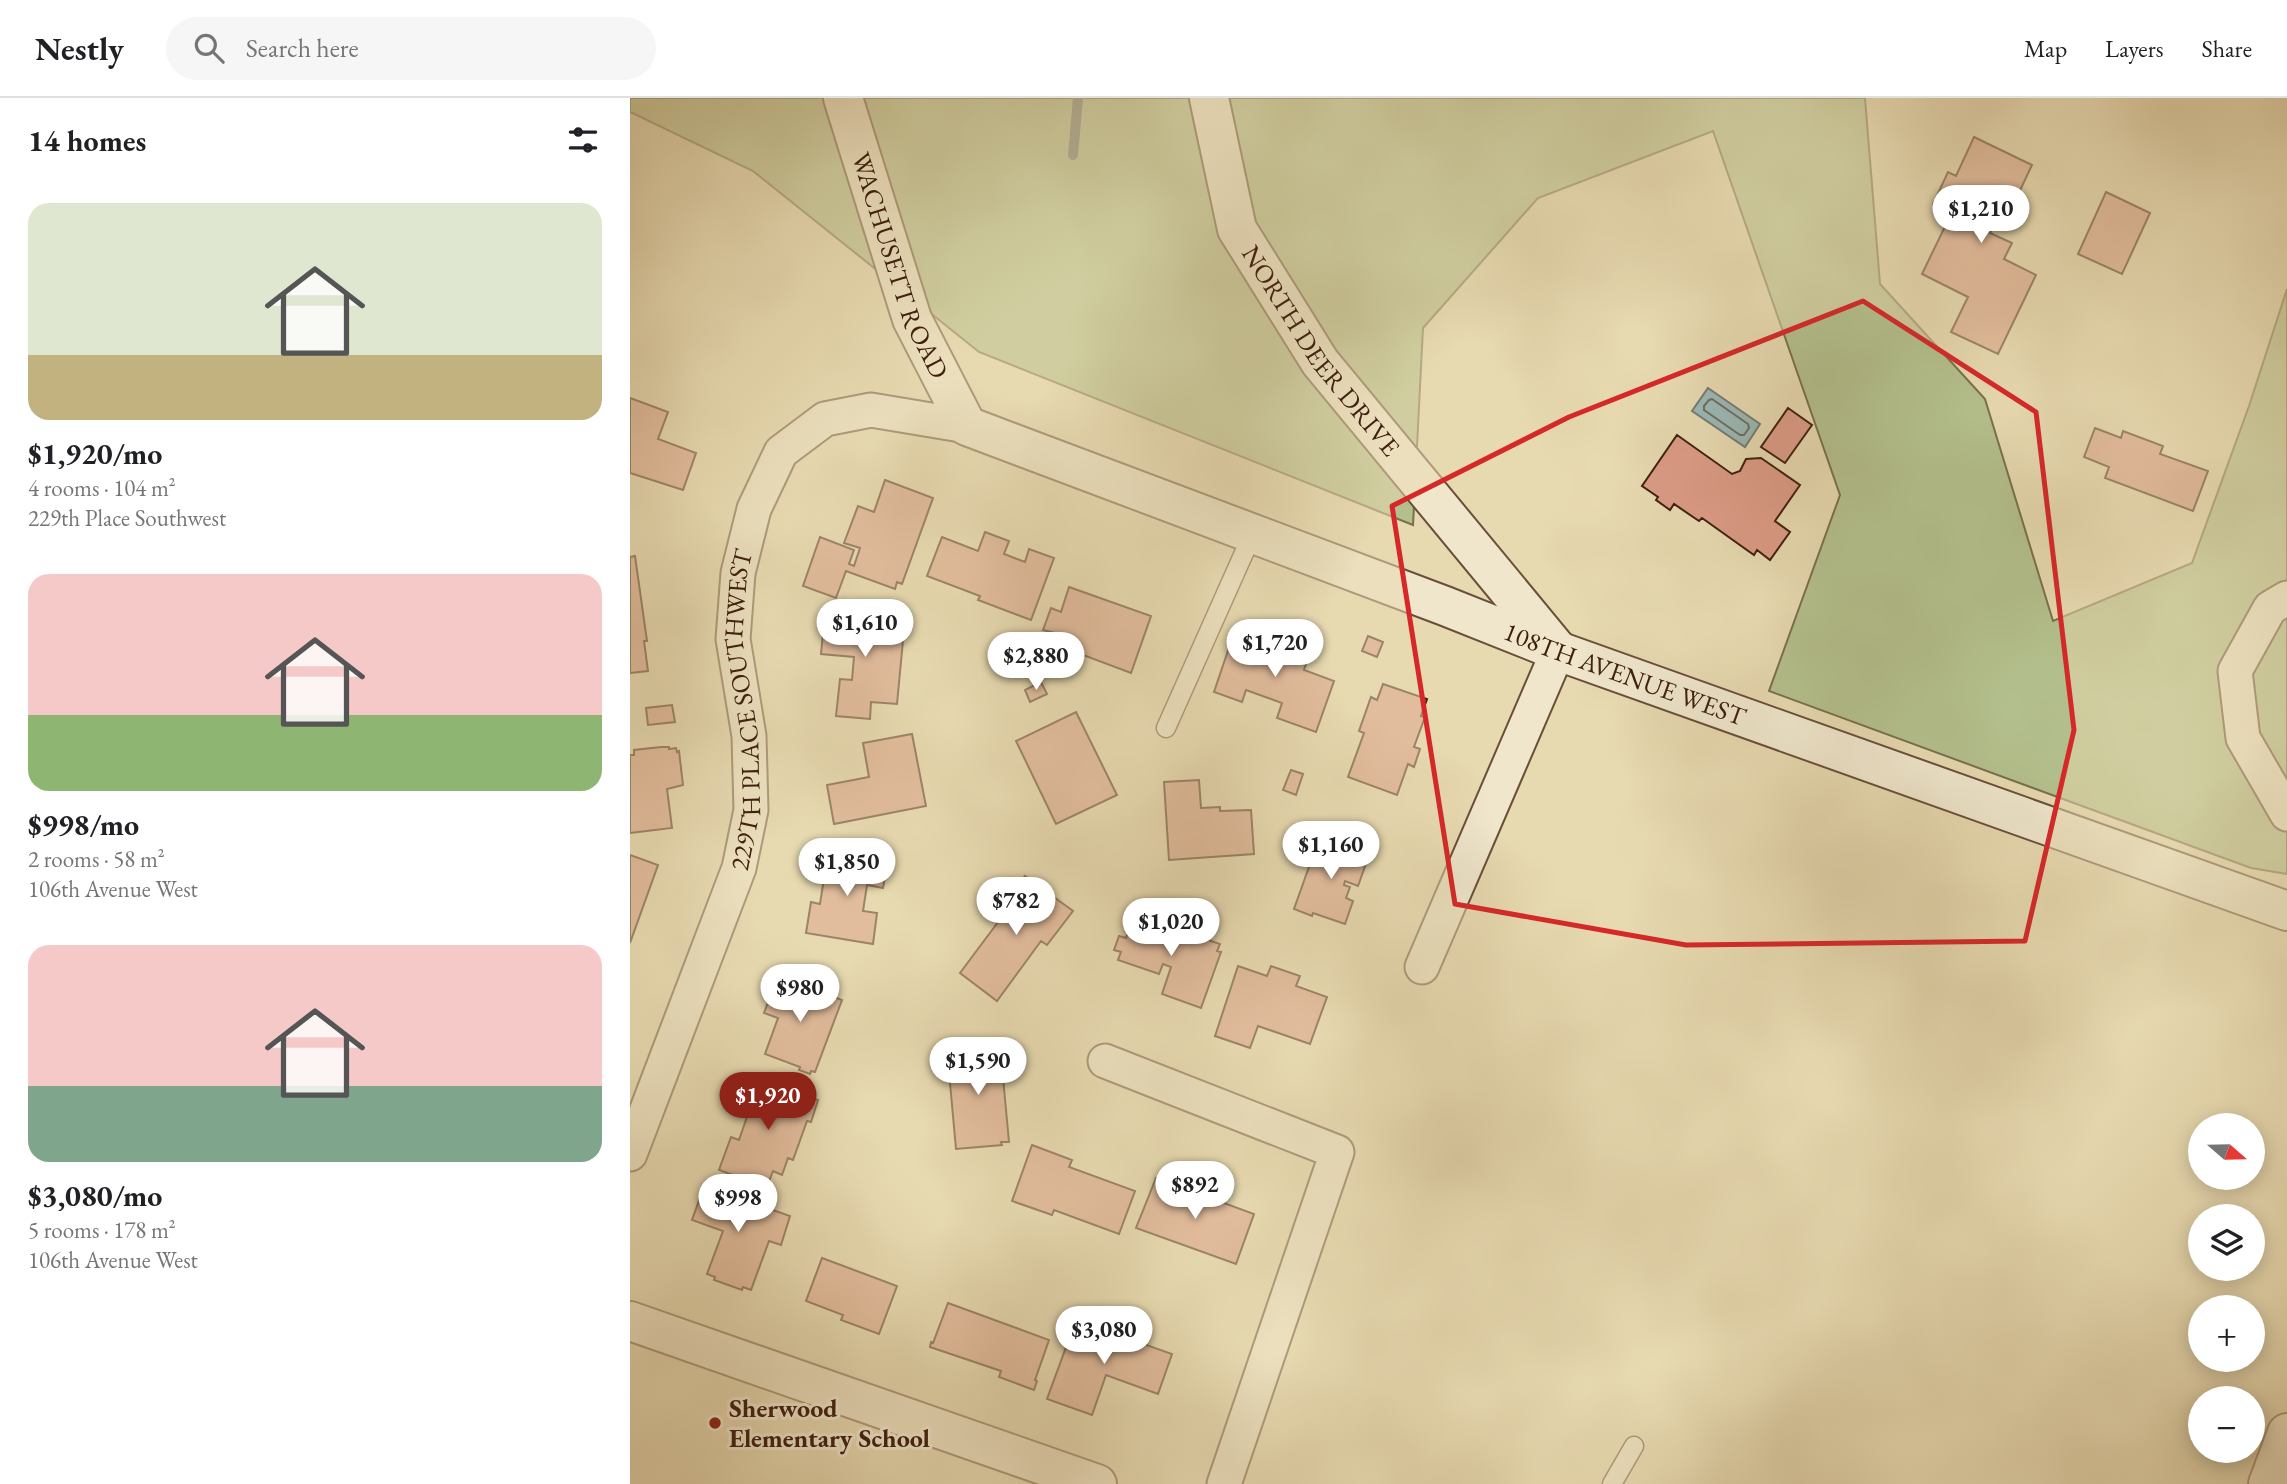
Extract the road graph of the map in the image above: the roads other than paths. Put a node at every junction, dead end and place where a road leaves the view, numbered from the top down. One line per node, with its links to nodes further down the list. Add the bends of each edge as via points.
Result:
1 (843, 98): 3 (street, WACHUSETT ROAD, via 912,318)
2 (1209, 98): 5 (street, NORTH DEER DRIVE, via 1237,229 1320,362)
3 (967, 426): 4 (street, 108TH AVENUE WEST); 14 (street, 229TH PLACE SOUTHWEST, via 871,410 825,419 781,452 754,509 738,573 733,639 749,736 751,810 739,868)
4 (1252, 535): 7 (street, 108TH AVENUE WEST); 9 (lane)
5 (1493, 572): 7 (street); 8 (street, NORTH DEER DRIVE)
6 (2287, 598): 10 (street, via 2270,608 2235,671 2243,738)
7 (1445, 606): 8 (street, 108TH AVENUE WEST)
8 (1558, 651): 11 (street, 108TH AVENUE WEST); 12 (street)
9 (1166, 728)
10 (2287, 814)
11 (2287, 911)
12 (1422, 967)
13 (1105, 1061): 20 (street, via 1337,1152)
14 (630, 1154)
15 (630, 1321): 18 (street)
16 (2287, 1433): 22 (street)
17 (1634, 1446): 21 (lane)
18 (1055, 1477): 19 (street)
19 (1097, 1484)
20 (1224, 1484)
21 (1612, 1484)
22 (2268, 1484)

